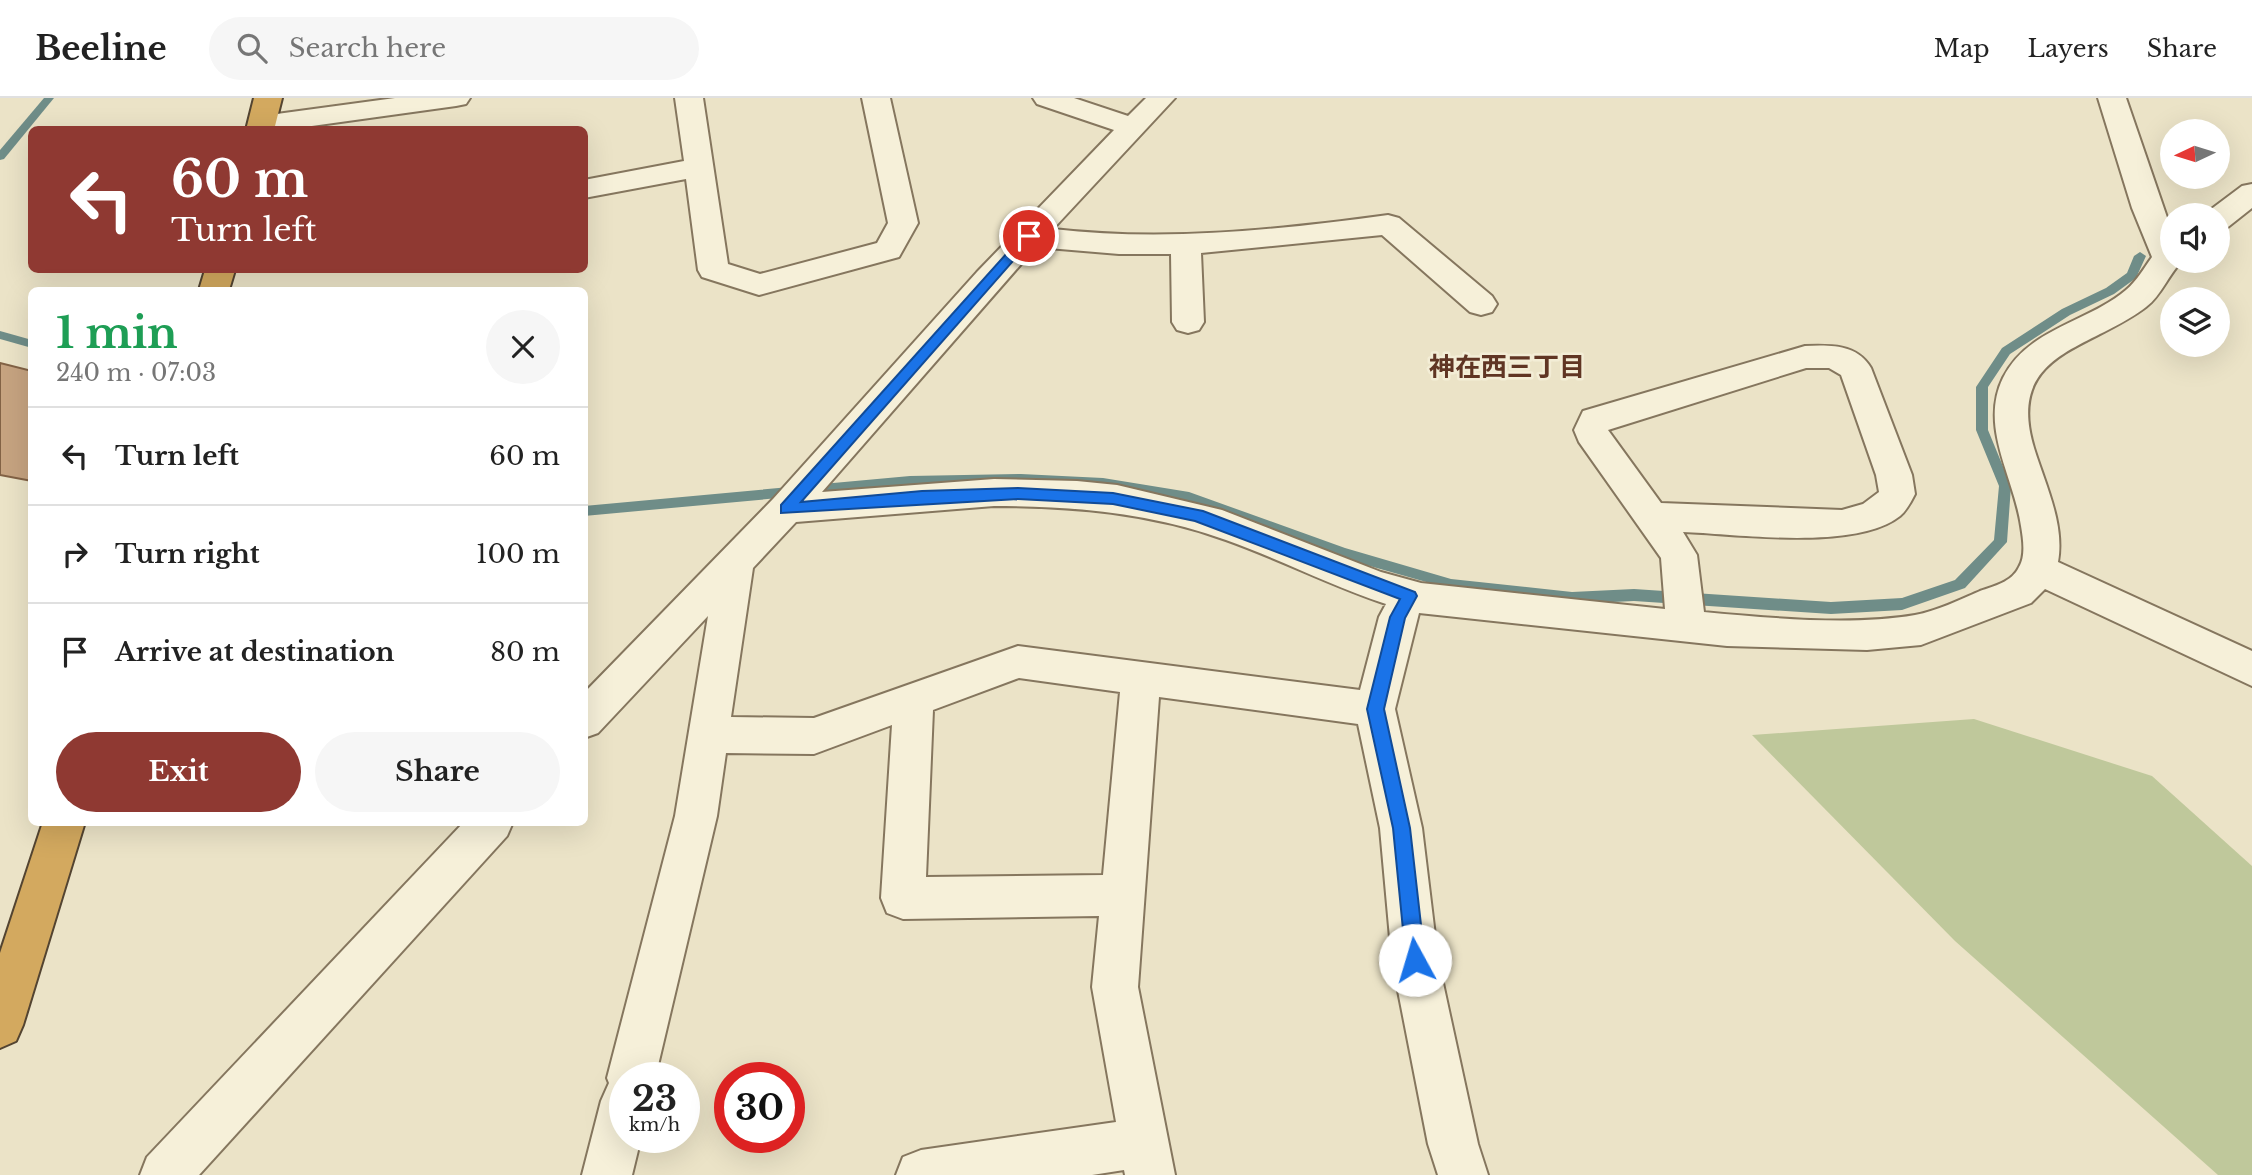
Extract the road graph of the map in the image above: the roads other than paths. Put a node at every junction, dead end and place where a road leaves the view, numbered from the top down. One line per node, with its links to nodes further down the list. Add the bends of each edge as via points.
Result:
1 (456, 98): 7 (street)
2 (689, 98): 9 (street)
3 (876, 98): 9 (street, via 903,223 888,250 759,285 713,270)
4 (1046, 98): 8 (street)
5 (1161, 98): 8 (street)
6 (2112, 98): 14 (street)
7 (263, 117)
8 (1132, 128): 13 (street)
9 (700, 167): 10 (street)
10 (588, 187)
11 (2252, 193): 12 (street)
12 (2230, 210)
13 (1029, 236): 15 (street, via 1088,245); 19 (street)
14 (2160, 236)
15 (1186, 246): 17 (street, via 1388,225); 18 (street)
16 (2160, 268): 22 (street, via 2141,296 2080,328 2028,363 2011,397 2014,436 2045,549)
17 (1481, 304)
18 (1188, 323)
19 (786, 509): 21 (street); 23 (street, via 990,494 1113,498 1197,516)
20 (1652, 517): 20 (street, via 1596,442 1591,430 1595,420 1805,357 1835,356 1855,369 1894,475 1897,494 1889,505 1842,524); 24 (street, via 1679,555)
21 (735, 564): 29 (street); 30 (street)
22 (2038, 569): 24 (street, via 2035,579 2019,593 1919,631 1803,634); 25 (street)
23 (1409, 596): 24 (street); 28 (street, via 1398,617)
24 (1684, 610)
25 (2252, 669)
26 (1141, 680): 27 (street, via 1018,662); 28 (street); 33 (street)
27 (914, 699): 30 (street, via 814,736); 33 (street, via 903,898)
28 (1375, 709): 41 (street, via 1401,828 1415,960)
29 (588, 717)
30 (710, 736): 35 (street, via 696,816)
31 (63, 826): 34 (highway)
32 (488, 826): 38 (street)
33 (1122, 895): 37 (street, via 1115,987)
34 (0, 1025)
35 (635, 1062)
36 (612, 1153): 39 (street)
37 (1147, 1159): 40 (street)
38 (165, 1175)
39 (607, 1175)
40 (920, 1175)
41 (1463, 1175)

